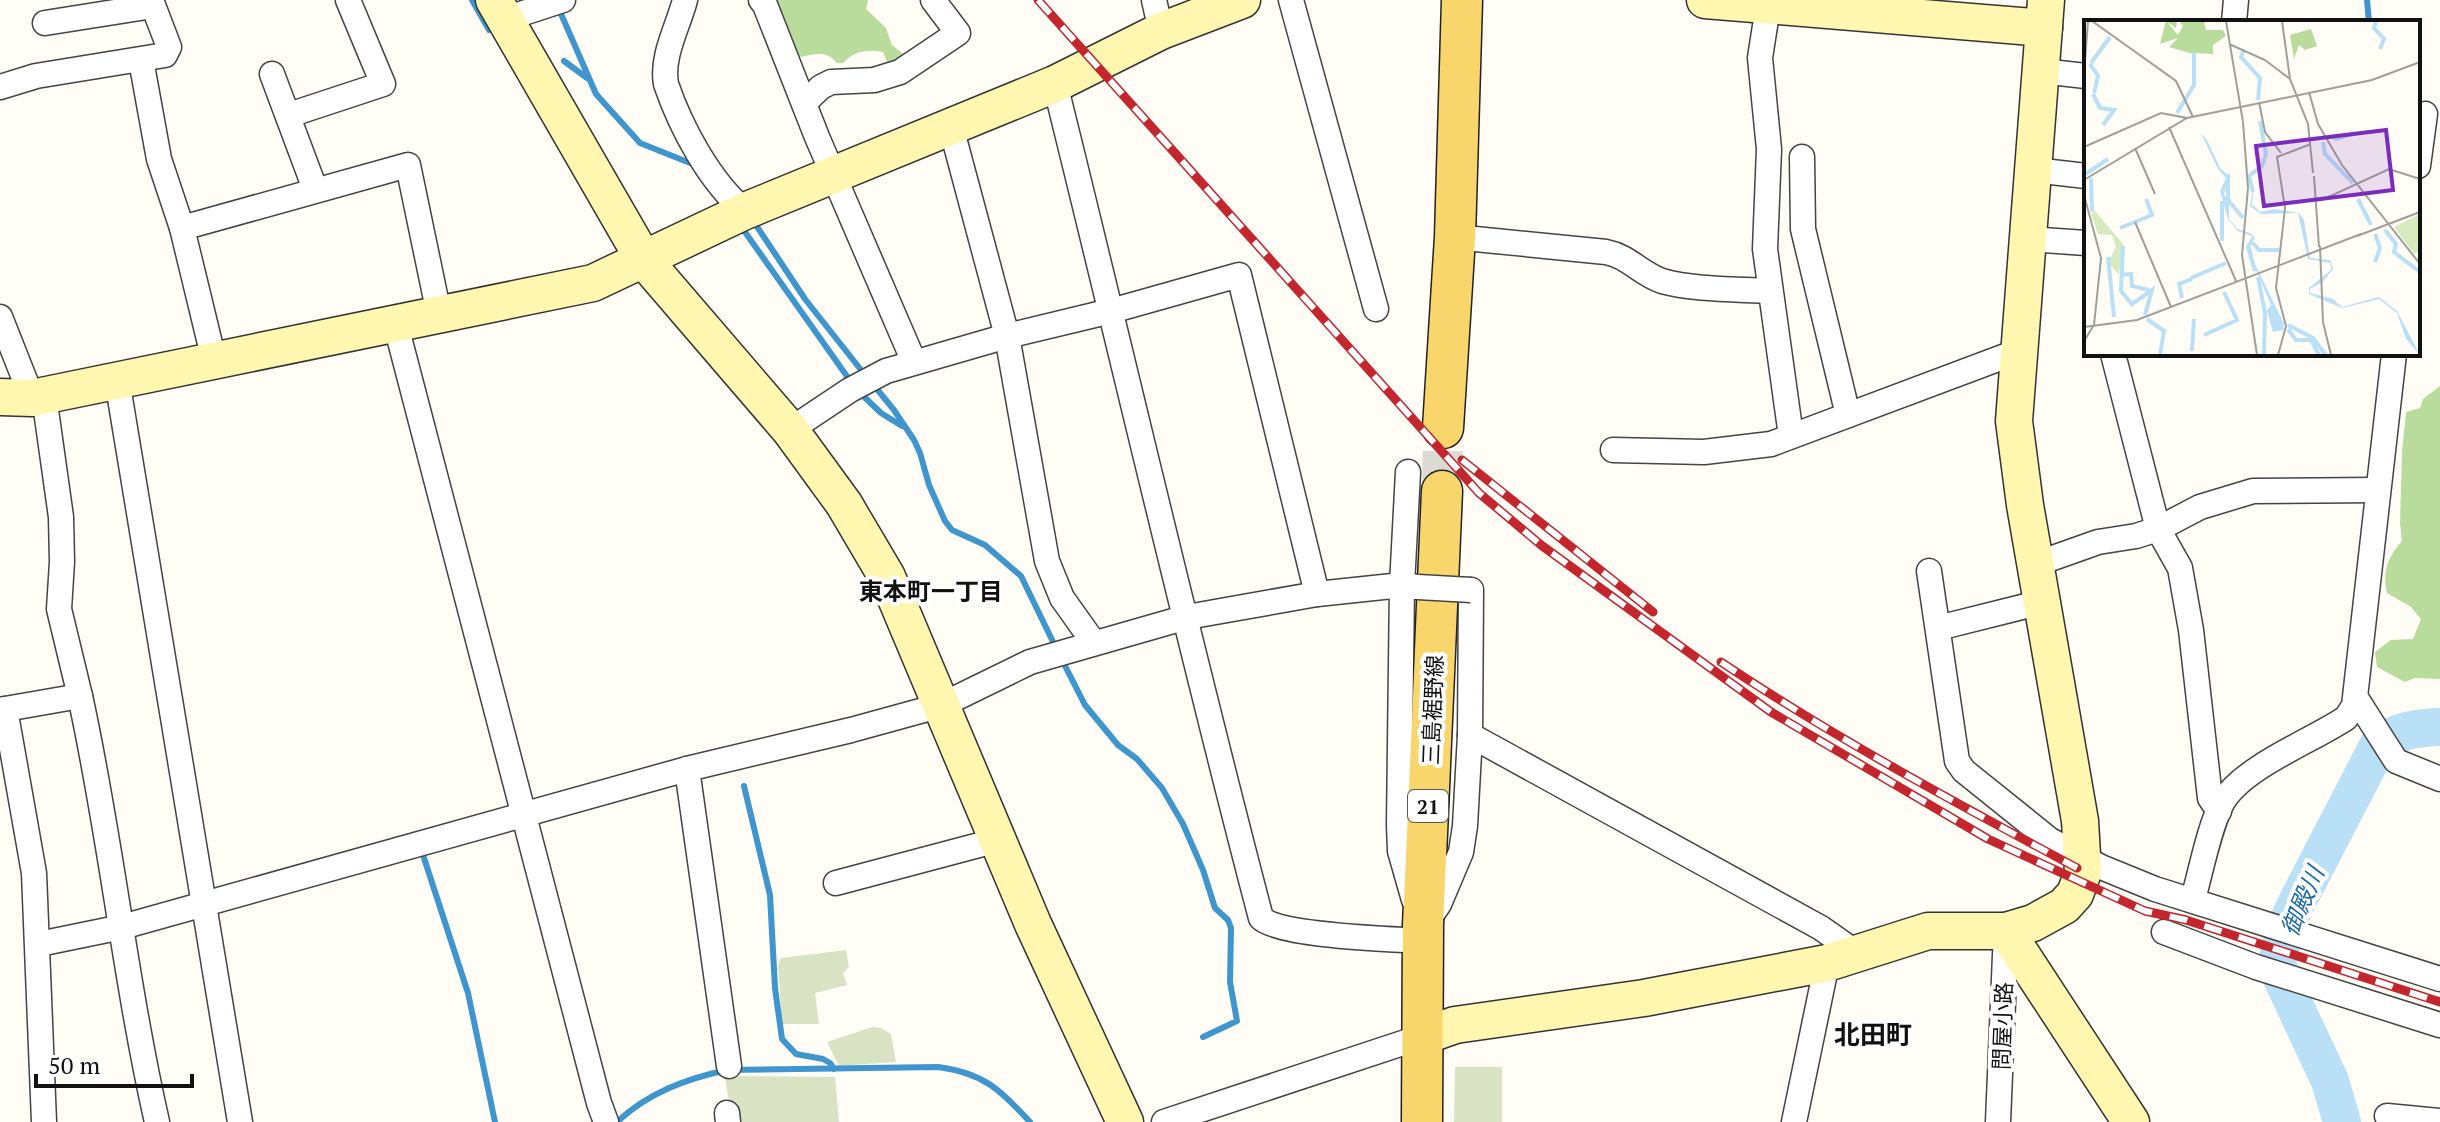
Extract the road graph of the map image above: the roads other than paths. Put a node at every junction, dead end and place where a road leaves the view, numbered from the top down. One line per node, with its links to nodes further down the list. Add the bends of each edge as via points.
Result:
1 (348, 0): 25 (street, via 383,84)
2 (563, 0): 13 (street)
3 (685, 0): 34 (street, via 668,52 666,84 688,136)
4 (761, 0): 24 (street)
5 (933, 0): 24 (street, via 958,33 900,72 866,81 831,82)
6 (1242, 0): 15 (street)
7 (1291, 0): 41 (street)
8 (1462, 0): 36 (main road)
9 (1705, 0): 12 (street)
10 (2236, 0): 16 (street)
11 (152, 3): 17 (street); 18 (street, via 169,51)
12 (1768, 3): 14 (street); 40 (street, via 1760,68 1769,149 1764,230)
13 (500, 10): 39 (street)
14 (2045, 14): 19 (street)
15 (1158, 16): 22 (street)
16 (2234, 20)
17 (45, 23)
18 (141, 60): 23 (street, via 36,76); 35 (street, via 159,159)
19 (2041, 71): 21 (street); 30 (street)
20 (272, 74): 25 (street)
21 (2084, 76)
22 (1055, 84): 27 (street); 42 (street)
23 (0, 87)
24 (804, 103): 31 (street)
25 (289, 115): 33 (street)
26 (2428, 115): 28 (street)
27 (951, 127): 31 (street); 46 (street)
28 (2420, 156)
29 (1802, 157): 54 (street, via 1803,229)
30 (2034, 170): 32 (street); 37 (street)
31 (834, 174): 34 (street); 51 (street)
32 (2084, 176)
33 (315, 189): 35 (street); 43 (street, via 408,165)
34 (745, 211): 39 (street)
35 (182, 228): 50 (street)
36 (1455, 237): 40 (street, via 1619,254 1663,281); 55 (main road)
37 (2027, 239): 38 (street); 47 (street)
38 (2084, 243)
39 (644, 260): 43 (street, via 593,283); 56 (street)
40 (1770, 291): 57 (street)
41 (1376, 309)
42 (1111, 311): 46 (street); 66 (street, via 1239,275); 68 (street)
43 (439, 314): 45 (street)
44 (0, 317): 53 (street)
45 (395, 322): 50 (street); 79 (street)
46 (1007, 336): 51 (street); 70 (street, via 1047,561 1062,598)
47 (2019, 351): 54 (street); 63 (street, via 2014,421)
48 (2114, 356): 62 (street)
49 (2394, 356): 60 (street)
50 (214, 360): 52 (street)
51 (914, 362): 56 (street, via 872,377)
52 (117, 380): 53 (street); 84 (street)
53 (25, 397): 71 (street, via 61,517 59,609)
54 (1848, 415): 57 (street)
55 (1443, 428)
56 (790, 430): 73 (street, via 844,504 887,577)
57 (1791, 436): 58 (street, via 1729,451)
58 (1613, 450)
59 (1408, 472): 65 (street)
60 (2377, 490): 62 (street, via 2253,491 2200,507); 72 (street)
61 (1442, 491): 89 (main road, 三島裾野線 / 21)
62 (2158, 529): 63 (street, via 2098,542); 78 (street, via 2180,568 2208,786)
63 (2036, 564): 67 (street)
64 (1929, 571): 69 (street)
65 (1410, 586): 66 (street); 75 (street, bridge, via 1471,590); 89 (street, via 1400,851)
66 (1317, 594): 68 (street)
67 (2042, 602): 69 (street); 81 (street)
68 (1187, 617): 70 (street); 89 (street, via 1261,918 1276,926 1322,933)
69 (1938, 628): 81 (street, via 1959,766 2037,831)
70 (1094, 643): 73 (street, via 1030,662)
71 (80, 696): 74 (street); 86 (street)
72 (2356, 698): 77 (street, via 2396,761); 78 (street, via 2346,718 2248,776)
73 (942, 705): 76 (street); 80 (street)
74 (3, 709): 90 (street, via 34,873)
75 (1470, 735): 89 (street, via 1461,852); 91 (street, via 1821,928)
76 (687, 769): 79 (street); 96 (street)
77 (2440, 779)
78 (2219, 811): 83 (street)
79 (522, 814): 84 (street); 102 (street)
80 (998, 840): 82 (street); 103 (street)
81 (2083, 857): 83 (street, via 2134,881); 87 (street, via 2075,894 2064,906)
82 (836, 883)
83 (2193, 899): 85 (street)
84 (204, 904): 86 (street); 101 (street)
85 (2270, 926): 92 (street); 93 (street)
86 (122, 927): 90 (street); 100 (street)
87 (2006, 931): 91 (street, via 1928,931); 107 (street, 問屋小路); 108 (street)
88 (2164, 932): 92 (street)
89 (1423, 933): 95 (main road, 三島裾野線 / 21)
90 (39, 944): 99 (street)
91 (1841, 958): 95 (street, via 1644,998 1455,1025); 106 (street)
92 (2256, 967): 94 (street)
93 (2440, 979)
94 (2440, 1025)
95 (1421, 1037): 104 (street); 105 (main road, 三島裾野線 / 21)
96 (729, 1066)
97 (2387, 1116): 98 (street)
98 (2440, 1121)
99 (44, 1122)
100 (157, 1122)
101 (240, 1122)
102 (606, 1122)
103 (1125, 1122)
104 (1164, 1122)
105 (1422, 1122)
106 (1794, 1122)
107 (1998, 1122)
108 (2131, 1122)

